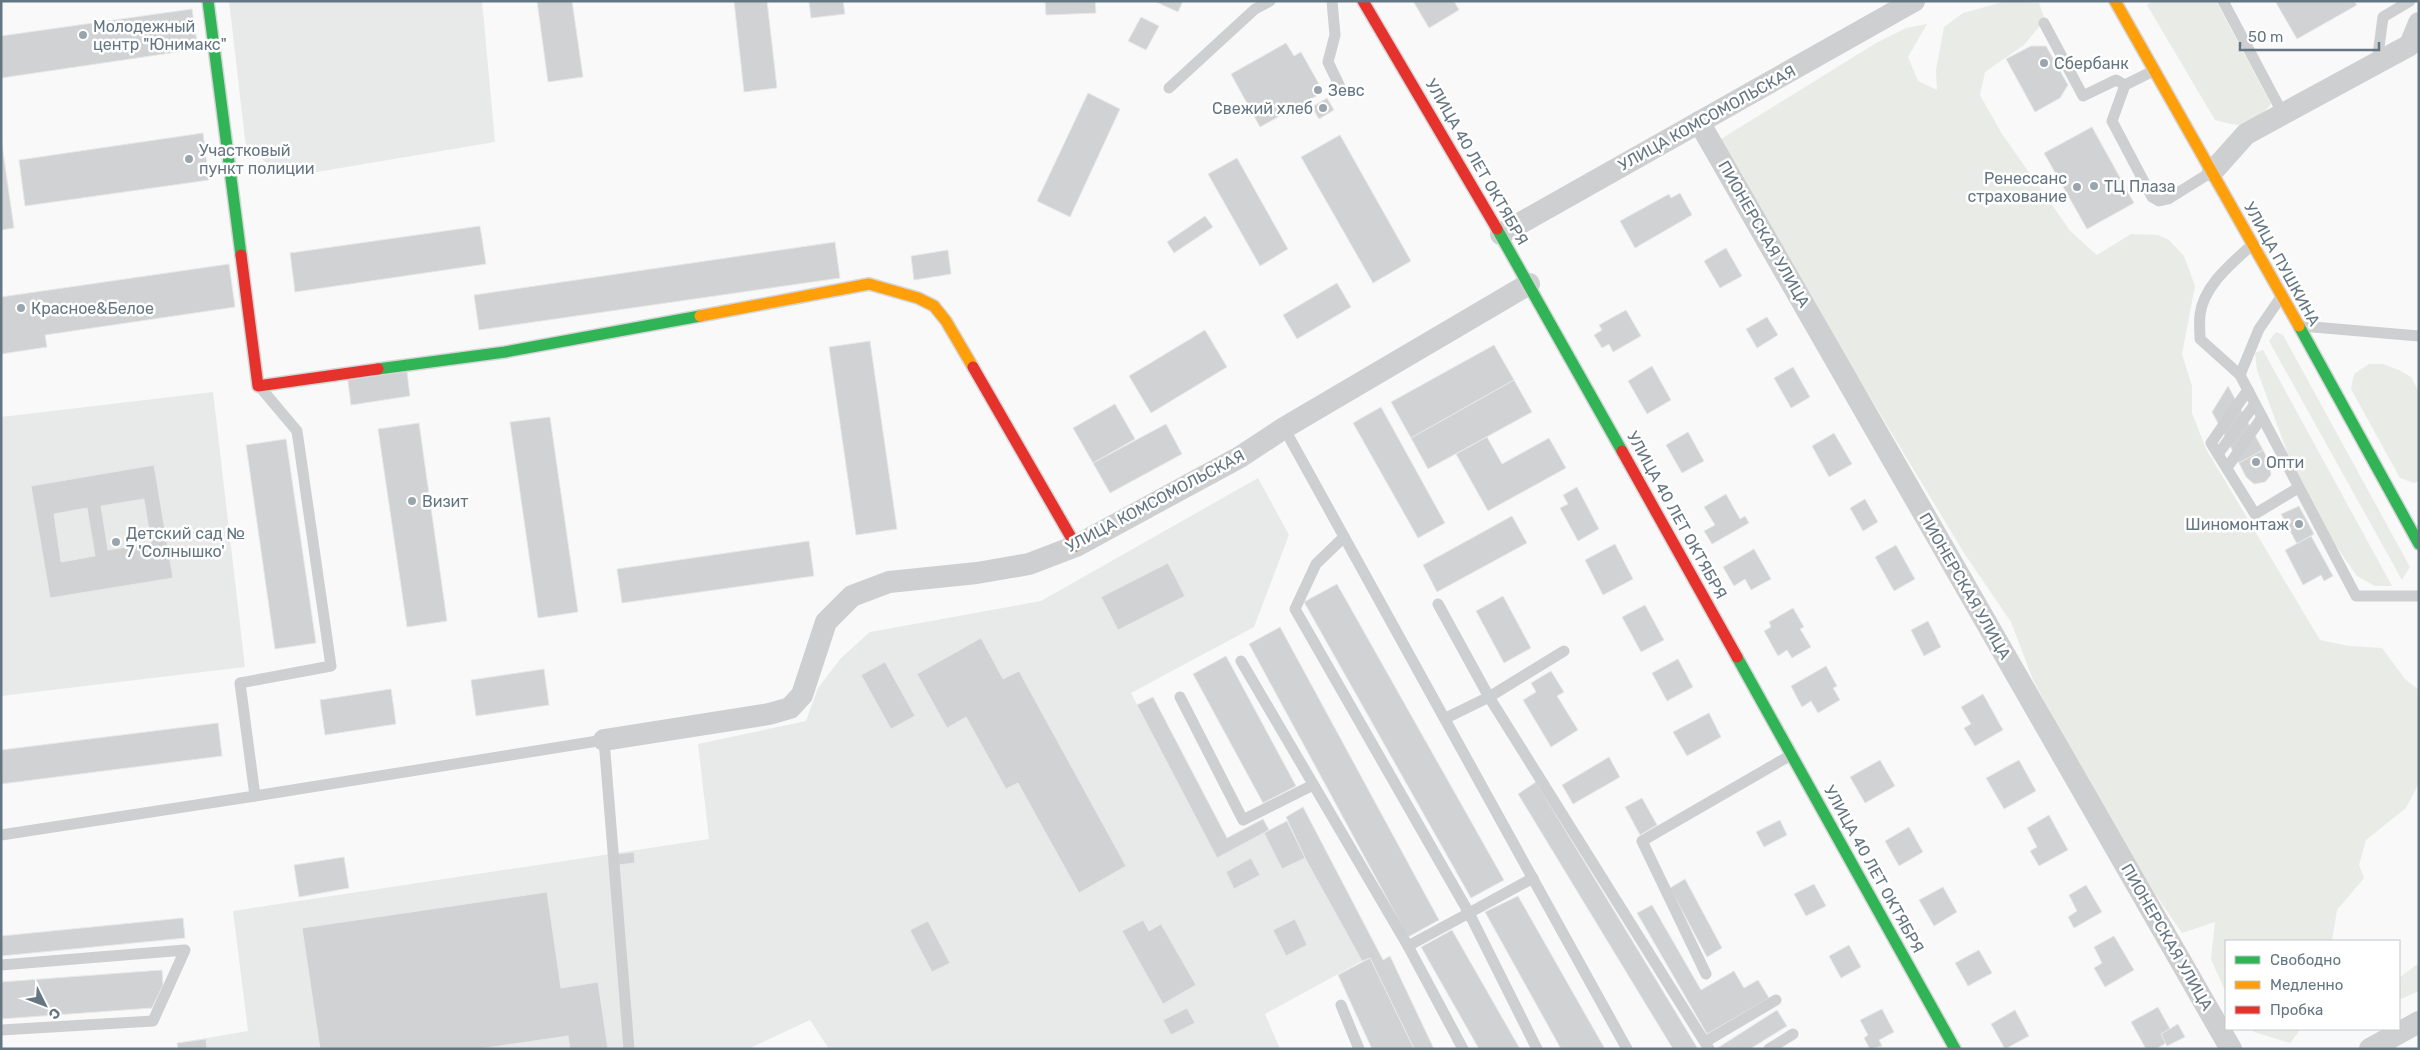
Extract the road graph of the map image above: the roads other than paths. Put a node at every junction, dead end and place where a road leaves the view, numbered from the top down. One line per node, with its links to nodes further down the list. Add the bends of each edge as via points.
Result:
1 (208, 1): 27 (street)
2 (1270, 1): 16 (lane, via 1255,9)
3 (1332, 1): 15 (lane, via 1335,35 1328,62)
4 (1363, 1): 20 (street, УЛИЦА 40 ЛЕТ ОКТЯБРЯ)
5 (2223, 1): 17 (lane)
6 (2410, 1): 12 (lane, via 2383,17)
7 (1907, 3): 18 (street, УЛИЦА КОМСОМОЛЬСКАЯ)
8 (2120, 5): 13 (street, УЛИЦА ПУШКИНА)
9 (2044, 23): 14 (lane, via 2084,96 2116,80)
10 (2419, 23): 11 (street)
11 (2414, 43): 12 (street)
12 (2377, 62): 17 (street)
13 (2155, 70): 14 (lane); 19 (street, УЛИЦА ПУШКИНА)
14 (2125, 85): 19 (lane, via 2112,121 2152,198 2159,201 2168,199)
15 (1340, 87)
16 (1169, 88)
17 (2284, 114): 19 (street, via 2246,134)
18 (1699, 122): 20 (street, УЛИЦА КОМСОМОЛЬСКАЯ); 68 (street, ПИОНЕРСКАЯ УЛИЦА)
19 (2213, 170): 21 (street, УЛИЦА ПУШКИНА)
20 (1501, 234): 22 (street, УЛИЦА 40 ЛЕТ ОКТЯБРЯ)
21 (2253, 244): 23 (street, УЛИЦА ПУШКИНА); 26 (lane, via 2225,269 2206,296 2200,315 2200,339)
22 (1529, 284): 31 (street, УЛИЦА КОМСОМОЛЬСКАЯ); 46 (street, УЛИЦА 40 ЛЕТ ОКТЯБРЯ)
23 (2281, 297): 24 (street, УЛИЦА ПУШКИНА); 26 (lane, via 2260,329)
24 (2297, 325): 25 (lane); 36 (street, УЛИЦА ПУШКИНА)
25 (2418, 336)
26 (2240, 375): 28 (lane)
27 (258, 386): 37 (street, via 505,352 869,284 934,306); 48 (lane, via 297,431 331,666 240,683)
28 (2248, 390): 29 (lane); 32 (lane, via 2211,443)
29 (2255, 404): 30 (lane); 32 (lane)
30 (2262, 417): 33 (lane); 34 (lane)
31 (1284, 428): 35 (lane); 37 (street, УЛИЦА КОМСОМОЛЬСКАЯ, via 1199,481)
32 (2218, 454): 33 (lane)
33 (2227, 468): 34 (lane, via 2255,514)
34 (2298, 488): 38 (lane, via 2356,596)
35 (1344, 537): 44 (lane); 51 (lane, via 1316,564 1295,609)
36 (2419, 544)
37 (1076, 546): 45 (street, УЛИЦА КОМСОМОЛЬСКАЯ, via 1029,564 888,582 852,596 826,622 802,695 790,708)
38 (2419, 596)
39 (1438, 604): 43 (lane)
40 (1564, 651): 43 (lane)
41 (1241, 661): 47 (lane)
42 (1180, 697): 47 (lane, via 1243,820)
43 (1489, 697): 44 (lane); 60 (lane)
44 (1446, 718): 50 (lane)
45 (604, 740): 48 (lane); 61 (lane)
46 (1792, 754): 54 (lane, via 1642,841); 67 (street, УЛИЦА 40 ЛЕТ ОКТЯБРЯ)
47 (1313, 785): 52 (lane)
48 (255, 796): 49 (lane)
49 (1, 835)
50 (1533, 878): 51 (lane); 65 (lane)
51 (1469, 913): 52 (lane); 64 (lane)
52 (1408, 946): 63 (lane)
53 (1, 965): 58 (lane, via 185,950 153,1021)
54 (1706, 974)
55 (1776, 1000): 60 (lane)
56 (1341, 1005): 62 (lane)
57 (2419, 1022): 69 (street)
58 (1, 1030)
59 (1793, 1034): 66 (lane)
60 (1707, 1046)
61 (629, 1049)
62 (1359, 1049)
63 (1463, 1049)
64 (1537, 1049)
65 (1627, 1049)
66 (1769, 1049)
67 (1955, 1049)
68 (2232, 1049)
69 (2370, 1049)

